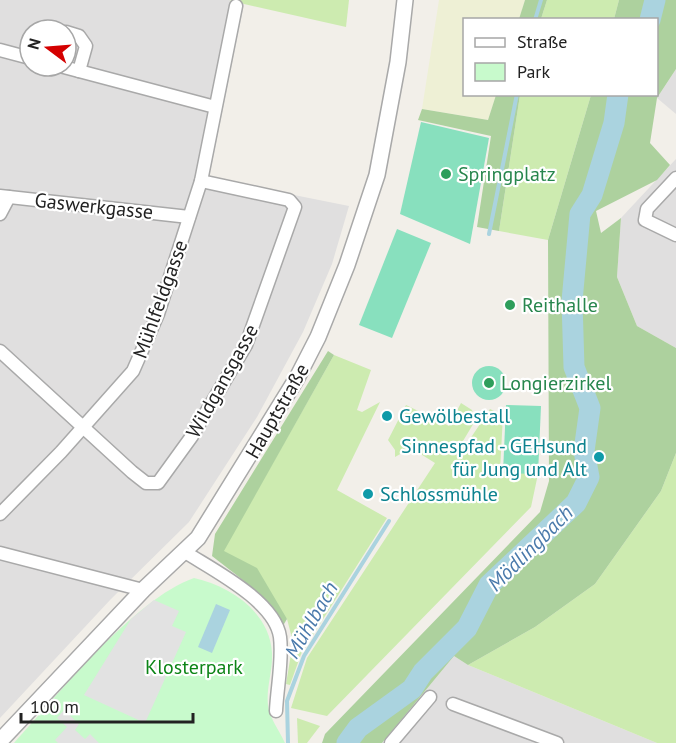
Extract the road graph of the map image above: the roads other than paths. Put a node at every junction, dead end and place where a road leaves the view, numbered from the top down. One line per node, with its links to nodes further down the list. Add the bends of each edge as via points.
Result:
1 (405, 0): 17 (street, Hauptstraße, via 377,175 347,265 292,388 210,523)
2 (236, 6): 7 (street, Mühlfeldgasse)
3 (78, 36): 6 (street, via 86,46)
4 (0, 50): 5 (street)
5 (18, 55)
6 (79, 71): 7 (street)
7 (215, 107): 9 (street, Mühlfeldgasse)
8 (676, 178): 13 (street, via 647,209 645,220)
9 (201, 181): 12 (street, Mühlfeldgasse); 15 (street, Wildgansgasse, via 289,200 296,207 246,345 192,436 158,483 146,483)
10 (5, 196): 11 (street); 12 (street, Gaswerkgasse)
11 (0, 214)
12 (189, 217): 15 (street, Mühlfeldgasse, via 158,314 133,371)
13 (676, 235)
14 (0, 351): 15 (street)
15 (84, 425): 16 (street, Mühlfeldgasse)
16 (0, 514)
17 (185, 552): 19 (street, Hauptstraße); 22 (street, via 243,589 272,615 280,636)
18 (0, 554): 19 (street)
19 (142, 590): 23 (street, Hauptstraße)
20 (430, 697): 24 (street)
21 (453, 704): 25 (street)
22 (276, 711)
23 (0, 741)
24 (391, 743)
25 (557, 743)

